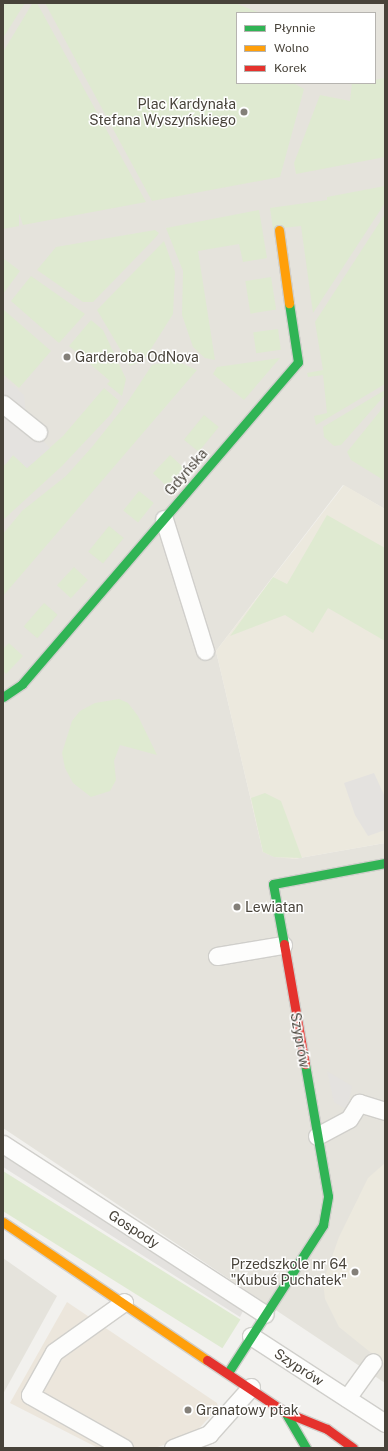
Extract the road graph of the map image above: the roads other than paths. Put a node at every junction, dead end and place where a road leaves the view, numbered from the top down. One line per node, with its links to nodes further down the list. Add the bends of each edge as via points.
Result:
1 (279, 230): 4 (street, Gdyńska, via 298,362)
2 (3, 404): 3 (street)
3 (38, 432)
4 (164, 519): 5 (street); 6 (street, Gdyńska, via 22,684)
5 (205, 651)
6 (3, 697)
7 (385, 863): 8 (street, Szyprów, via 273,884)
8 (283, 945): 9 (street); 11 (street, Szyprów)
9 (217, 956)
10 (385, 1112): 11 (street, via 359,1103 348,1119)
11 (317, 1136): 15 (street, Szyprów, via 328,1196 323,1226)
12 (3, 1144): 15 (street, Gospody)
13 (3, 1222): 14 (street)
14 (124, 1302): 18 (street); 23 (street, via 54,1352 30,1395)
15 (265, 1314): 16 (street, Szyprów)
16 (252, 1336): 18 (street, Szyprów); 20 (street, Szyprów)
17 (372, 1362): 20 (street)
18 (229, 1371): 19 (street)
19 (251, 1387): 21 (street); 24 (street, via 209,1434)
20 (347, 1398): 22 (street, Szyprów)
21 (285, 1412): 25 (street); 26 (street, via 327,1429)
22 (385, 1423)
23 (124, 1448)
24 (173, 1448)
25 (306, 1448)
26 (353, 1448)

